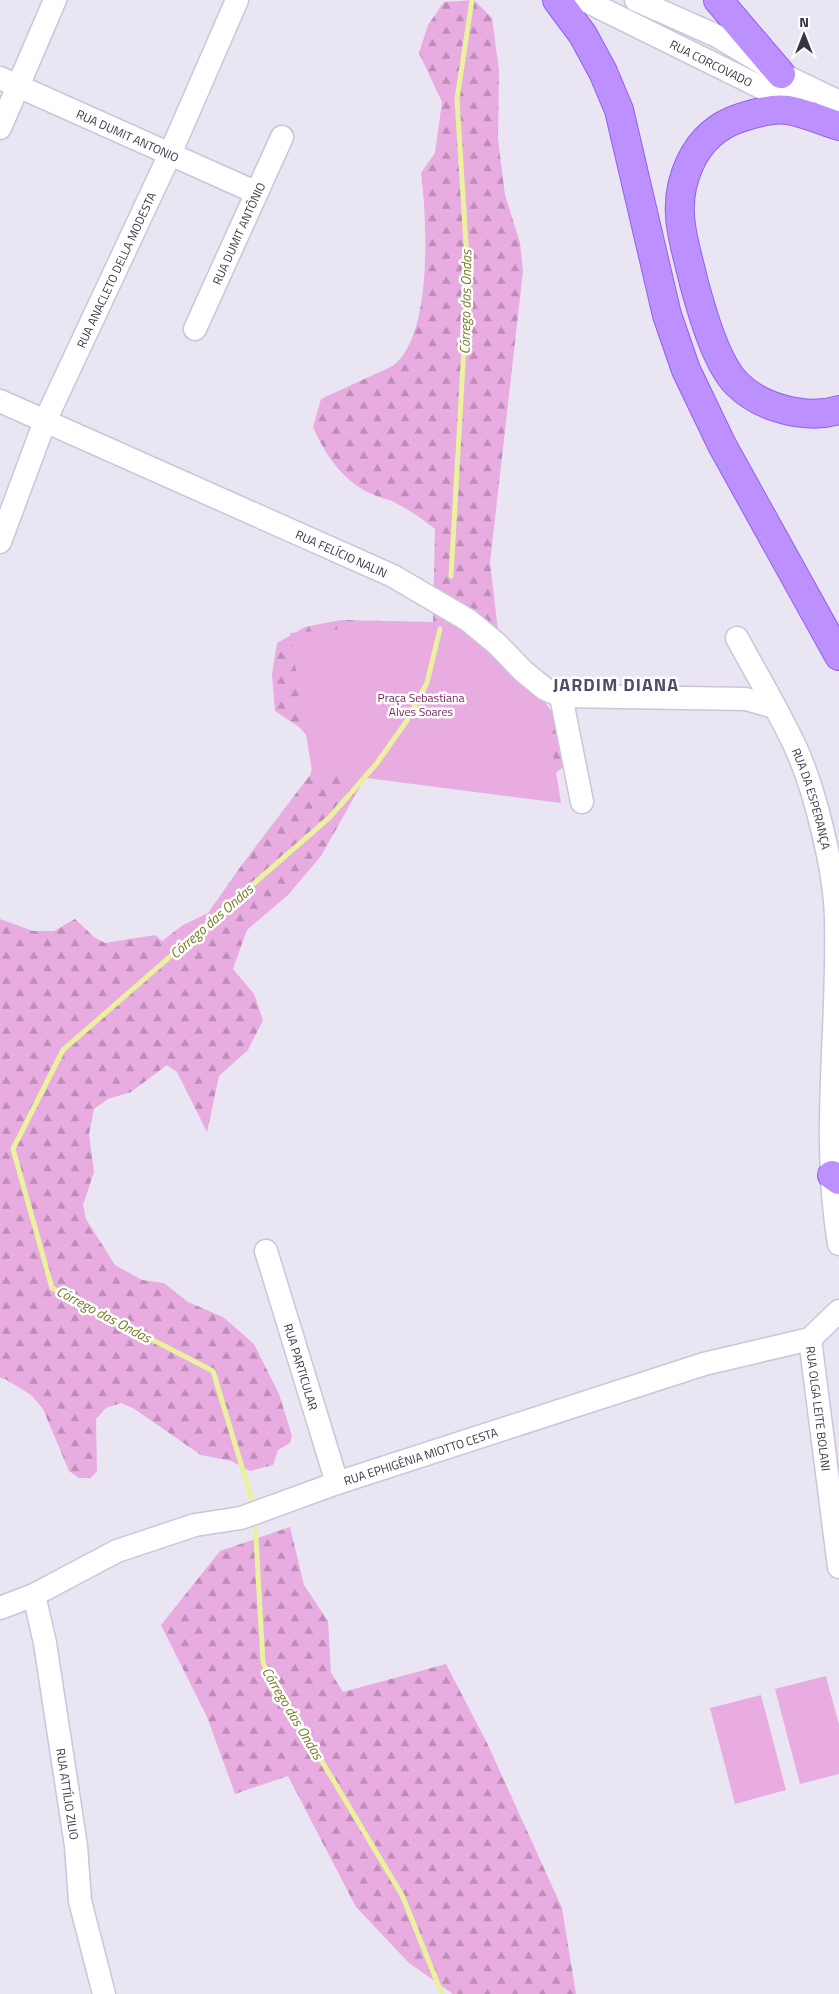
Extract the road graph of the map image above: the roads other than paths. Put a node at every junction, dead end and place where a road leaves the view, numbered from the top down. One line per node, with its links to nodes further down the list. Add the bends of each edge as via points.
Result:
1 (55, 0): 8 (street)
2 (237, 0): 13 (street, RUA ANACLETO DELLA MODESTA)
3 (558, 0): 21 (main road, via 583,35 619,110 666,315 686,370 722,445)
4 (584, 0): 10 (street, RUA CORCOVADO)
5 (636, 0): 7 (street, RUA CORCOVADO, via 717,36)
6 (718, 0): 7 (main road)
7 (780, 74): 9 (street, RUA CORCOVADO)
8 (9, 82): 11 (street); 13 (street, RUA DUMIT ANTONIO)
9 (839, 102)
10 (839, 126): 17 (main road, via 788,110 760,112 731,121 708,136 689,161 681,191 681,230 705,323 736,384 767,404 799,413)
11 (0, 128)
12 (282, 138): 14 (street, RUA DUMIT ANTÔNIO)
13 (170, 154): 14 (street, RUA DUMIT ANTONIO); 18 (street, RUA ANACLETO DELLA MODESTA)
14 (255, 192): 15 (street, RUA DUMIT ANTÔNIO)
15 (194, 329)
16 (0, 401): 18 (street, RUA FELÍCIO NALIN)
17 (839, 410)
18 (45, 421): 19 (street, RUA ANACLETO DELLA MODESTA); 22 (street, RUA FELÍCIO NALIN, via 394,576 468,620 545,689)
19 (0, 542)
20 (737, 638): 23 (street, RUA DA ESPERANÇA)
21 (839, 656)
22 (561, 696): 23 (street, via 746,699); 24 (street)
23 (774, 707): 25 (street, RUA DA ESPERANÇA, via 807,776 832,876 836,919 831,1106)
24 (582, 802)
25 (836, 1177): 26 (street, RUA DA ESPERANÇA)
26 (839, 1244)
27 (266, 1251): 30 (street, RUA PARTICULAR)
28 (839, 1311): 29 (street)
29 (810, 1339): 30 (street, RUA EPHIGÊNIA MIOTTO CESTA, via 704,1364); 31 (street, RUA OLGA LEITE BOLANI)
30 (337, 1483): 32 (street, RUA EPHIGÊNIA MIOTTO CESTA, via 241,1518 195,1525 117,1551)
31 (839, 1567)
32 (34, 1595): 33 (street, RUA EPHIGÊNIA MIOTTO CESTA); 34 (street, RUA ATTÍLIO ZILIO, via 76,1846 80,1901)
33 (0, 1608)
34 (104, 1994)

